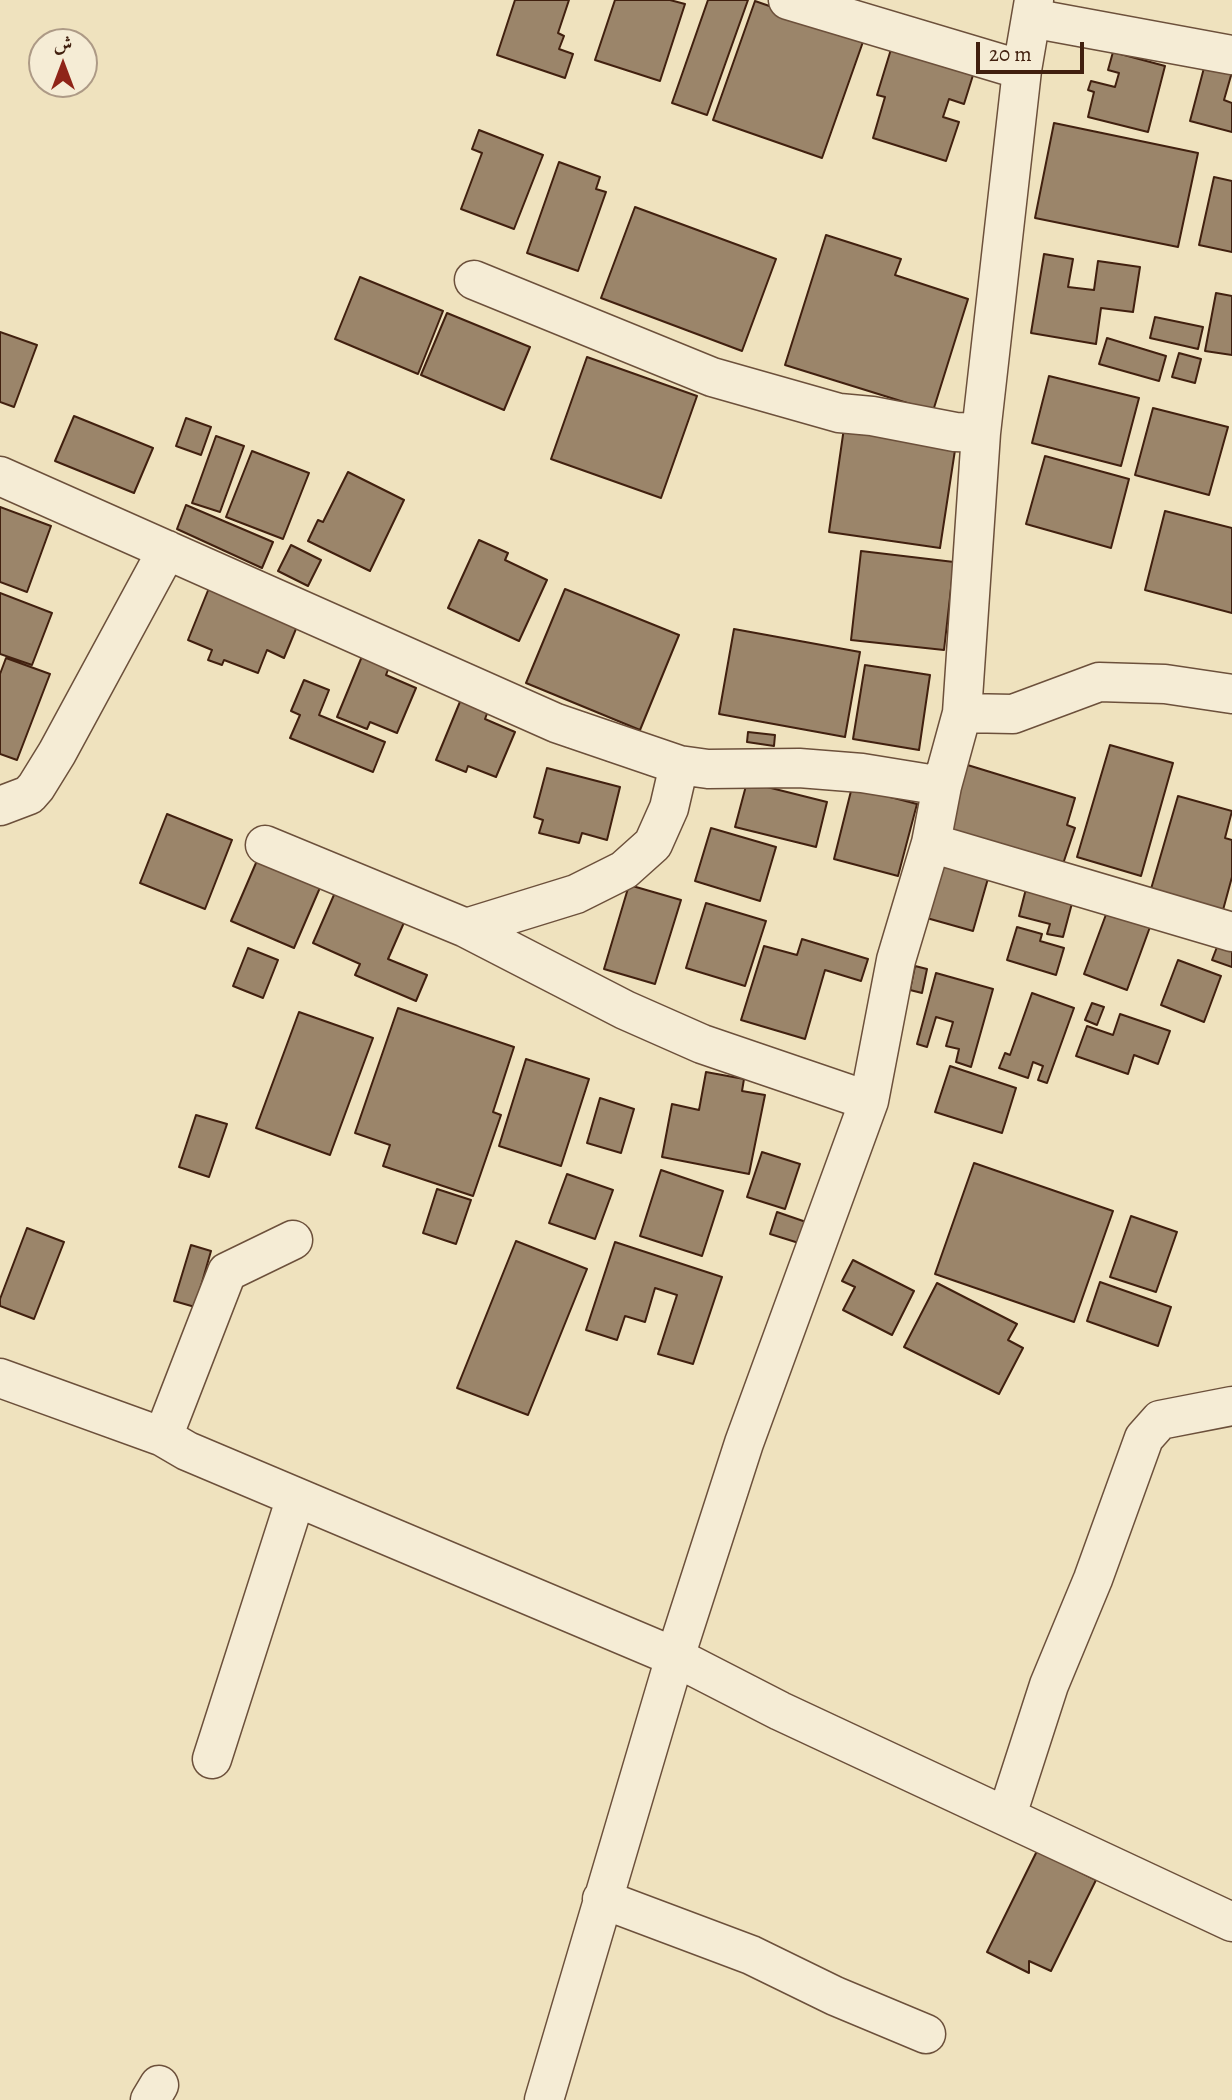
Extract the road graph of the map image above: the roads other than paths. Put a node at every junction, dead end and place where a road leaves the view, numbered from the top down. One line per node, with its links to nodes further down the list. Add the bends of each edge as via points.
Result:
1 (788, 0): 4 (street)
2 (1032, 9): 3 (street); 4 (street)
3 (1232, 55)
4 (1022, 71): 6 (street)
5 (474, 280): 6 (street, via 712,377 839,413)
6 (981, 432): 10 (street)
7 (0, 476): 8 (street)
8 (167, 550): 11 (street, via 556,723); 13 (street, via 36,787 29,795)
9 (1232, 694): 10 (street, via 1165,684 1099,682 1013,714)
10 (962, 713): 12 (street)
11 (678, 765): 12 (street, via 862,773); 16 (street, via 669,808 653,844 624,870 576,894)
12 (942, 786): 14 (street)
13 (0, 806)
14 (931, 843): 17 (street); 18 (street, via 896,960)
15 (265, 845): 16 (street)
16 (466, 928): 18 (street, via 702,1044)
17 (1232, 932)
18 (870, 1101): 24 (street, via 744,1443)
19 (293, 1240): 22 (street, via 227,1272)
20 (0, 1378): 22 (street)
21 (1232, 1406): 26 (street, via 1160,1420 1143,1438 1049,1685)
22 (163, 1437): 23 (street)
23 (296, 1497): 24 (street); 25 (street)
24 (675, 1657): 26 (street, via 780,1711); 27 (street)
25 (212, 1759)
26 (1007, 1815): 28 (street)
27 (602, 1899): 29 (street, via 751,1955); 30 (street)
28 (1232, 1922)
29 (926, 2034)
30 (544, 2100)

